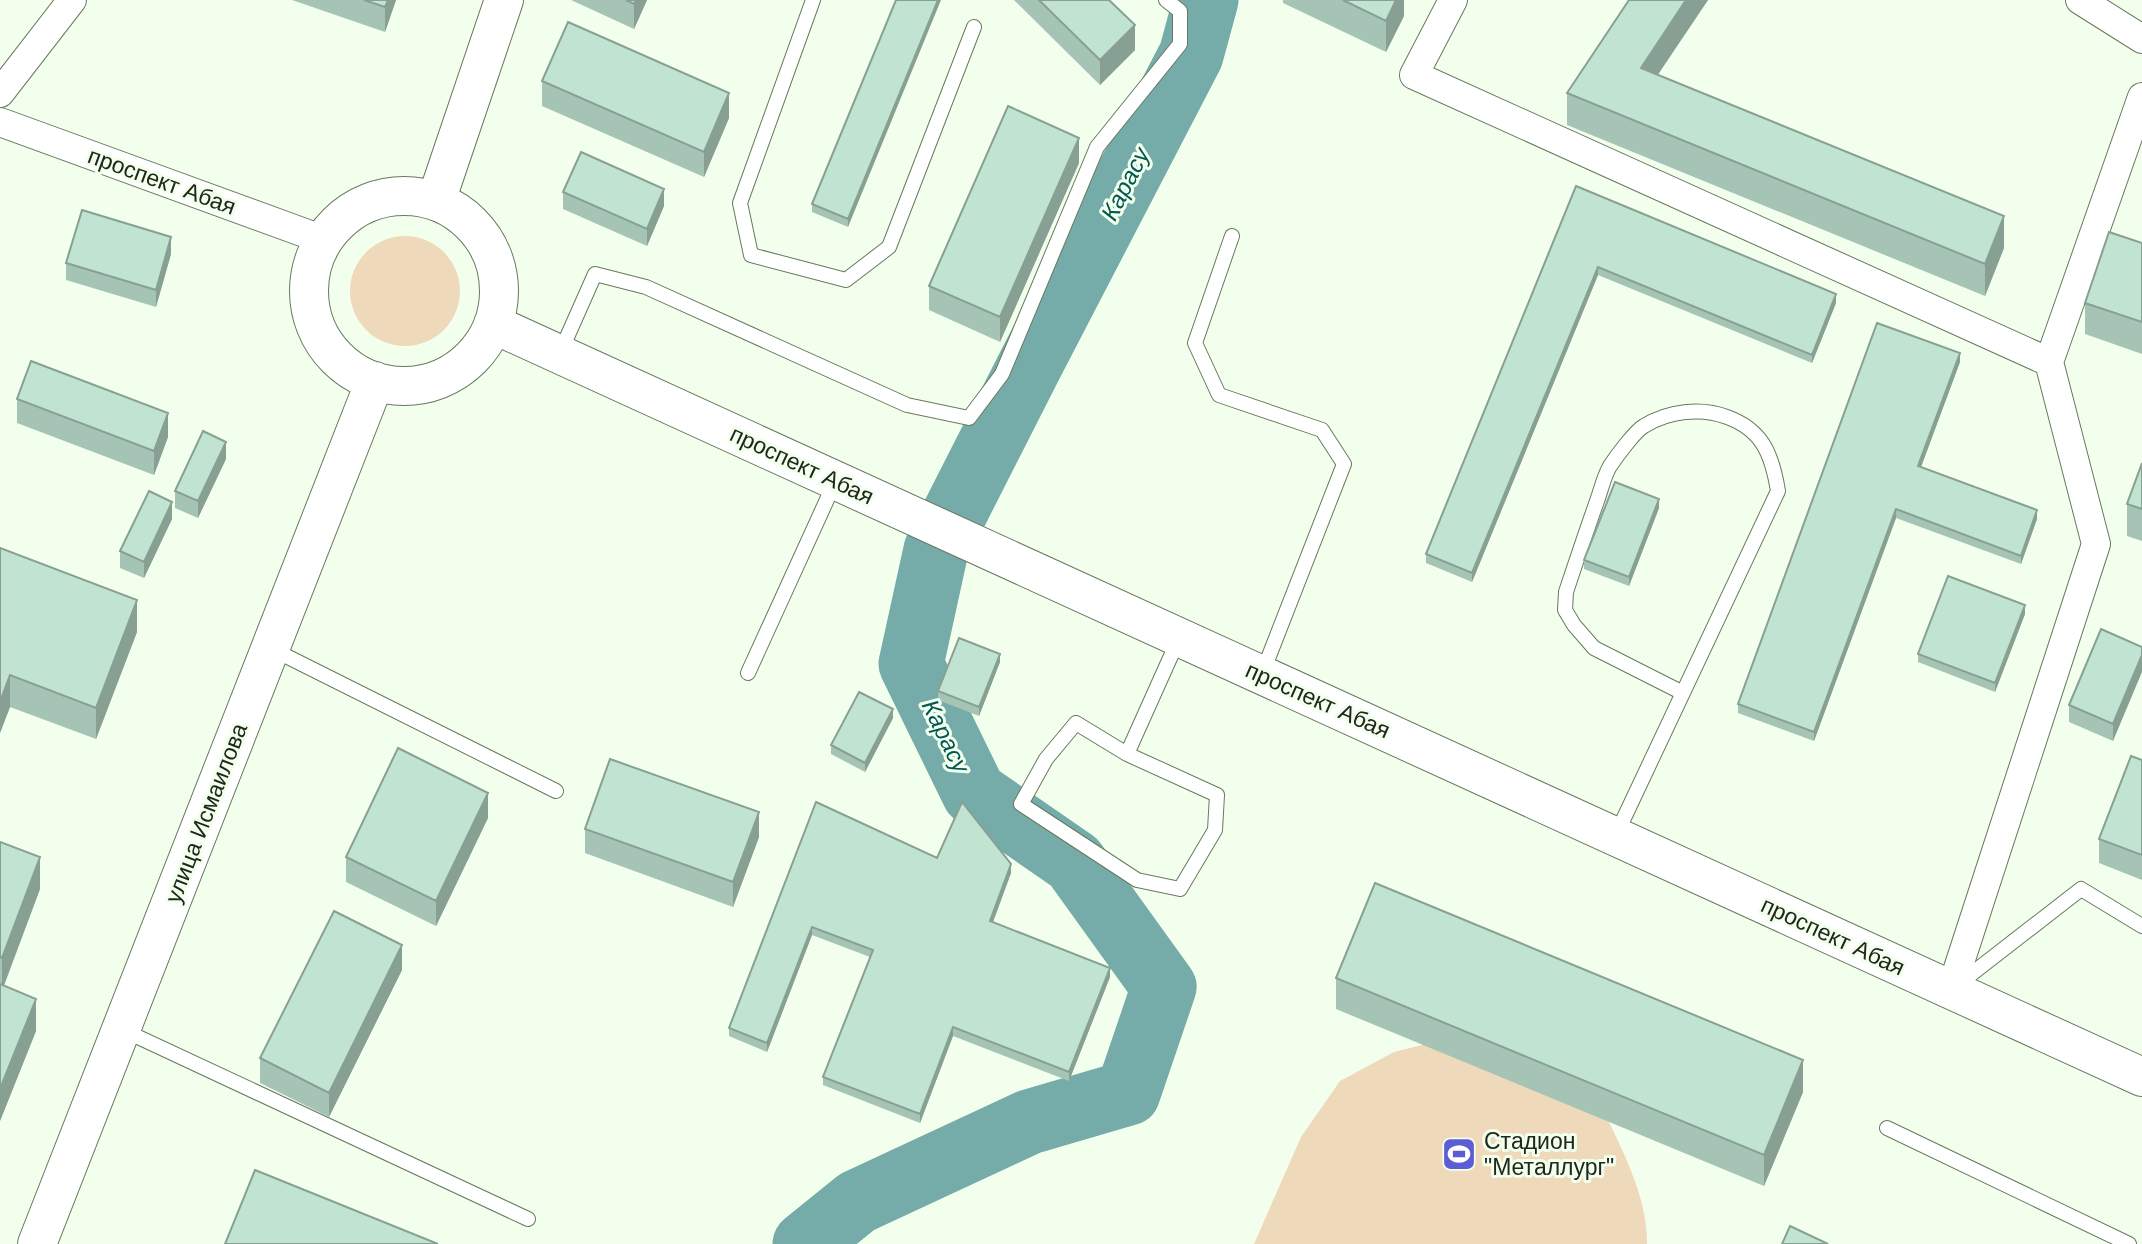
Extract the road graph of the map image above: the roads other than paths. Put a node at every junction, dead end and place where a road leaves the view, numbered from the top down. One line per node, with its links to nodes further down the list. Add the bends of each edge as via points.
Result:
1 (72, 0): 9 (street)
2 (504, 0): 12 (main road)
3 (813, 0): 7 (lane, via 740,203 751,255 846,280 889,247)
4 (1166, 0): 16 (lane, via 1180,11 1180,44 1097,147 1002,374 969,418 906,405 646,287 595,274)
5 (1453, 0): 17 (street, via 1414,75)
6 (2080, 0): 8 (street)
7 (974, 27)
8 (2142, 39)
9 (0, 93)
10 (2142, 97): 17 (street)
11 (0, 122): 14 (street, проспект Абая)
12 (436, 201): 14 (main road, via 383,198 349,214); 15 (main road, via 468,221 491,251 499,287)
13 (1232, 236): 23 (lane, via 1195,343 1219,395 1322,430 1344,464)
14 (324, 240): 18 (main road, via 311,277 310,297 319,333 342,362)
15 (493, 324): 16 (main road, проспект Абая); 18 (main road, via 474,355 446,376 412,386)
16 (559, 354): 19 (main road, проспект Абая)
17 (2049, 362): 29 (street, via 2096,544)
18 (375, 381): 21 (main road, улица Исмаилова)
19 (835, 480): 20 (main road, проспект Абая); 22 (lane)
20 (1179, 637): 23 (main road, проспект Абая); 25 (lane)
21 (271, 648): 26 (lane); 30 (main road, улица Исмаилова)
22 (748, 673)
23 (1262, 675): 27 (main road, проспект Абая)
24 (1683, 693): 24 (lane, via 1778,491 1765,448 1748,426 1708,412 1690,411 1643,426 1609,468 1566,592 1565,610 1594,648); 27 (lane)
25 (1127, 754): 25 (lane, via 1076,723 1046,760 1021,804 1137,880 1180,889 1215,830 1217,796)
26 (556, 792)
27 (1616, 836): 29 (main road, проспект Абая)
28 (2142, 926): 29 (lane, via 2081,889)
29 (1951, 990): 31 (main road, проспект Абая)
30 (121, 1030): 33 (lane); 34 (main road, улица Исмаилова)
31 (2142, 1077)
32 (1887, 1128): 35 (lane)
33 (528, 1219)
34 (37, 1244)
35 (2129, 1244)

